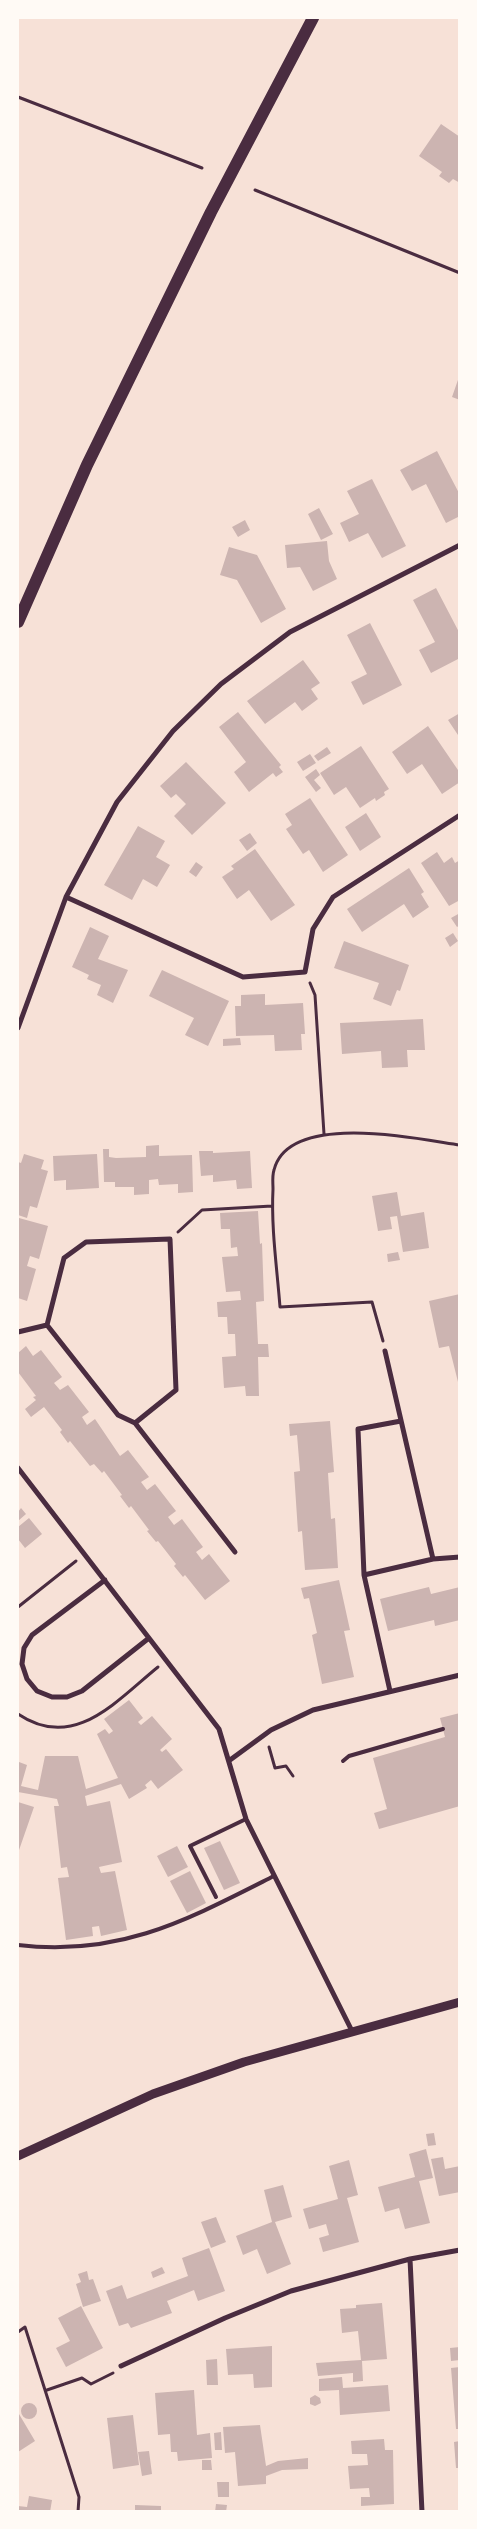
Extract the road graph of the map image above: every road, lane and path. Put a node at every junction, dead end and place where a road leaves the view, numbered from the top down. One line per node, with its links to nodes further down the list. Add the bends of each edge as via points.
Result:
1 (313, 18): 7 (main road, via 211,212 86,465)
2 (18, 97): 3 (path)
3 (202, 168)
4 (255, 190): 5 (path)
5 (460, 273)
6 (460, 545): 9 (street, via 290,632 221,684 173,730 117,802)
7 (18, 622)
8 (460, 815): 10 (street, via 333,897 313,929)
9 (66, 897): 10 (street, via 244,977); 11 (street)
10 (305, 972): 12 (path, via 315,995)
11 (18, 1028)
12 (324, 1134): 13 (path, via 369,1133); 14 (path, via 295,1145 282,1155 274,1170)
13 (460, 1145)
14 (272, 1206): 15 (path, via 202,1210); 18 (path, via 280,1307 372,1302)
15 (170, 1239): 16 (street, via 86,1242 64,1258); 20 (street, via 176,1390)
16 (47, 1324): 17 (street); 20 (street, via 118,1415)
17 (18, 1332)
18 (385, 1351): 19 (street)
19 (401, 1420): 25 (street); 26 (street, via 358,1429)
20 (135, 1423): 22 (street)
21 (18, 1468): 23 (street)
22 (235, 1552)
23 (85, 1554): 27 (street); 28 (path)
24 (460, 1557): 25 (street)
25 (433, 1559): 26 (street)
26 (364, 1575): 32 (street)
27 (105, 1580): 29 (street); 29 (street, via 32,1634 24,1648 22,1664 27,1679 37,1691 52,1697 67,1697 82,1691)
28 (18, 1607)
29 (149, 1638): 30 (street)
30 (166, 1660): 33 (path, via 82,1724 48,1728 33,1725); 36 (street, via 220,1729)
31 (460, 1675): 32 (street)
32 (390, 1691): 35 (street, via 313,1710)
33 (18, 1714)
34 (443, 1729): 37 (lane, via 349,1756)
35 (266, 1734): 36 (street); 38 (path, via 275,1768 286,1766)
36 (230, 1760): 39 (street)
37 (343, 1761)
38 (293, 1776)
39 (246, 1819): 40 (street); 41 (lane, via 190,1846)
40 (274, 1876): 42 (lane, via 162,1929 124,1941 85,1947); 44 (street)
41 (216, 1898)
42 (18, 1945)
43 (460, 2002): 44 (street)
44 (352, 2031): 45 (street, via 244,2062 153,2094)
45 (18, 2156)
46 (460, 2250): 47 (street)
47 (410, 2259): 49 (street, via 291,2291); 52 (street)
48 (18, 2332): 50 (path, via 25,2327)
49 (122, 2366): 50 (path, via 107,2378 91,2384 82,2378)
50 (47, 2390): 51 (path, via 79,2497)
51 (78, 2512)
52 (422, 2512)

